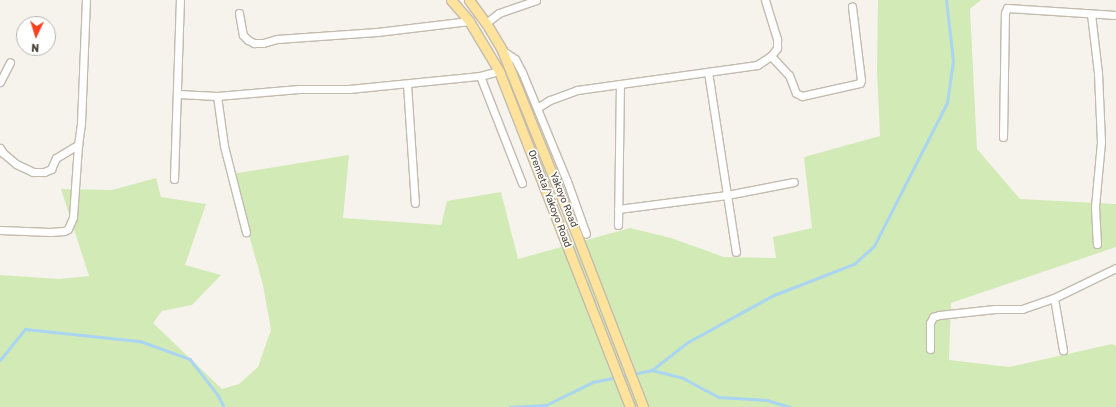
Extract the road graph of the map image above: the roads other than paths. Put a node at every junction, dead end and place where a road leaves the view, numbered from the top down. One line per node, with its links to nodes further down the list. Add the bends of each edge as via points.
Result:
1 (86, 0): 26 (street)
2 (180, 0): 22 (street)
3 (451, 0): 11 (main road, Oremeta/Yakoyo Road)
4 (469, 0): 12 (main road, Yakoyo Road)
5 (536, 0): 12 (street, via 499,13)
6 (765, 0): 14 (street, via 777,39 777,48)
7 (852, 7): 14 (street, via 860,83 802,96 796,92 789,75)
8 (239, 13): 11 (street, via 243,35 254,43)
9 (1091, 14): 10 (street); 25 (street, via 1007,8); 38 (street, via 1098,73 1101,142 1095,208)
10 (1116, 15)
11 (469, 21): 16 (main road, Oremeta/Yakoyo Road)
12 (486, 23): 13 (main road, Yakoyo Road)
13 (502, 50): 24 (street, via 515,58); 45 (main road, Yakoyo Road)
14 (771, 56): 17 (street, via 758,65)
15 (10, 62): 19 (street)
16 (499, 71): 18 (street); 44 (main road, Oremeta/Yakoyo Road)
17 (708, 72): 21 (street); 31 (street)
18 (480, 76): 20 (street); 30 (street)
19 (0, 82)
20 (407, 84): 23 (street); 32 (street)
21 (620, 84): 24 (street, via 577,90); 33 (street)
22 (178, 94): 23 (street); 28 (street)
23 (217, 96): 36 (street, via 224,146)
24 (537, 108): 37 (street)
25 (1003, 137)
26 (78, 145): 27 (street, via 56,158 51,169 44,172 33,172 16,164 3,154); 35 (street, via 73,217 68,229 50,232)
27 (0, 148)
28 (174, 179)
29 (794, 182): 31 (street)
30 (522, 183)
31 (726, 195): 33 (street); 39 (street)
32 (415, 203)
33 (618, 209): 34 (street)
34 (618, 225)
35 (0, 230)
36 (246, 232)
37 (586, 234)
38 (1097, 244)
39 (736, 252)
40 (1116, 268): 41 (street)
41 (1054, 298): 42 (street, via 1022,309 995,309 933,317 930,323); 43 (street)
42 (930, 349)
43 (1063, 350)
44 (630, 407)
45 (643, 407)

